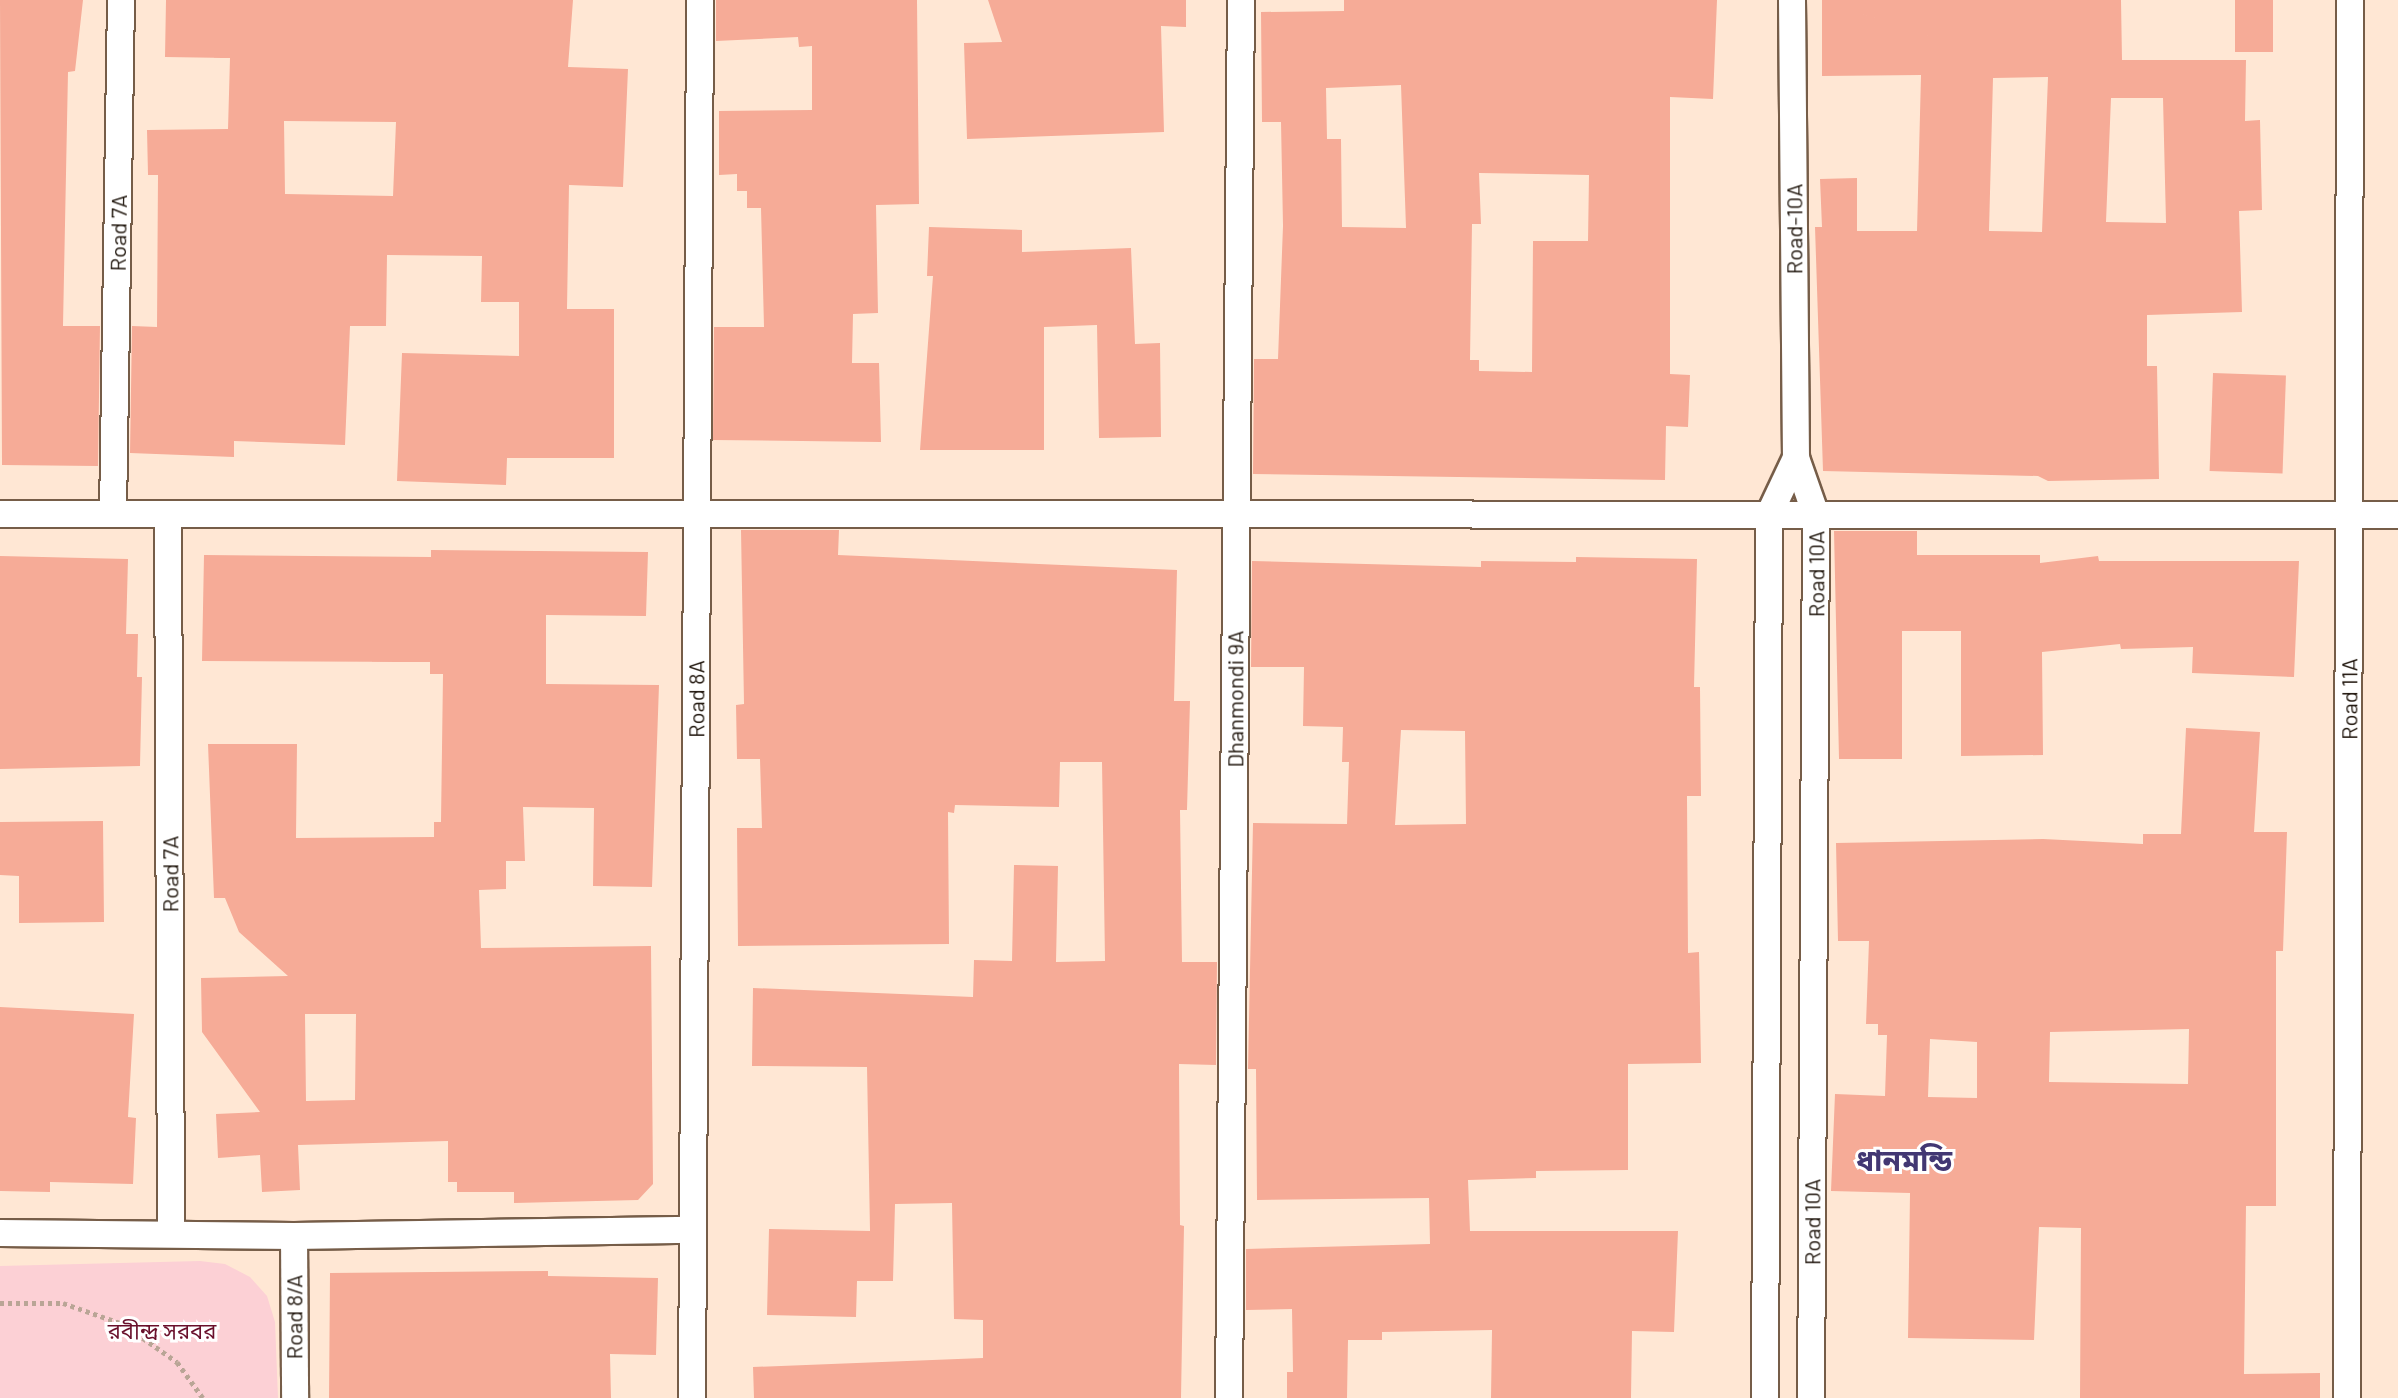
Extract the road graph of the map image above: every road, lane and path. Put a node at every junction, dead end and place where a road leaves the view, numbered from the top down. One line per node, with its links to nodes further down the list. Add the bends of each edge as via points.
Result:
1 (121, 0): 8 (street, Road 7A)
2 (700, 0): 10 (street, Road 8A)
3 (1241, 0): 11 (street, Dhanmondi 9A)
4 (1792, 0): 6 (street, Road-10A)
5 (2350, 0): 14 (street, Road 11A)
6 (1796, 458): 12 (street, Road 10A); 13 (street, Road 10A)
7 (0, 514): 8 (street)
8 (113, 514): 9 (street)
9 (168, 514): 10 (street); 18 (street, Road 7A)
10 (697, 514): 11 (street); 16 (street, Road 8A)
11 (1237, 515): 12 (street); 24 (street, Dhanmondi 9A)
12 (1769, 515): 13 (street); 25 (street, Road 10A)
13 (1816, 515): 14 (street); 26 (street, Road 10A)
14 (2349, 515): 15 (street); 27 (street, Road 11A)
15 (2398, 515)
16 (693, 1230): 19 (street); 23 (street, Road 8A)
17 (0, 1233): 18 (street)
18 (171, 1234): 19 (street)
19 (294, 1236): 22 (street, Road 8/A)
20 (0, 1303): 21 (path, via 63,1303 123,1324 177,1362)
21 (203, 1398)
22 (295, 1398)
23 (692, 1398)
24 (1229, 1398)
25 (1765, 1398)
26 (1811, 1398)
27 (2347, 1398)

